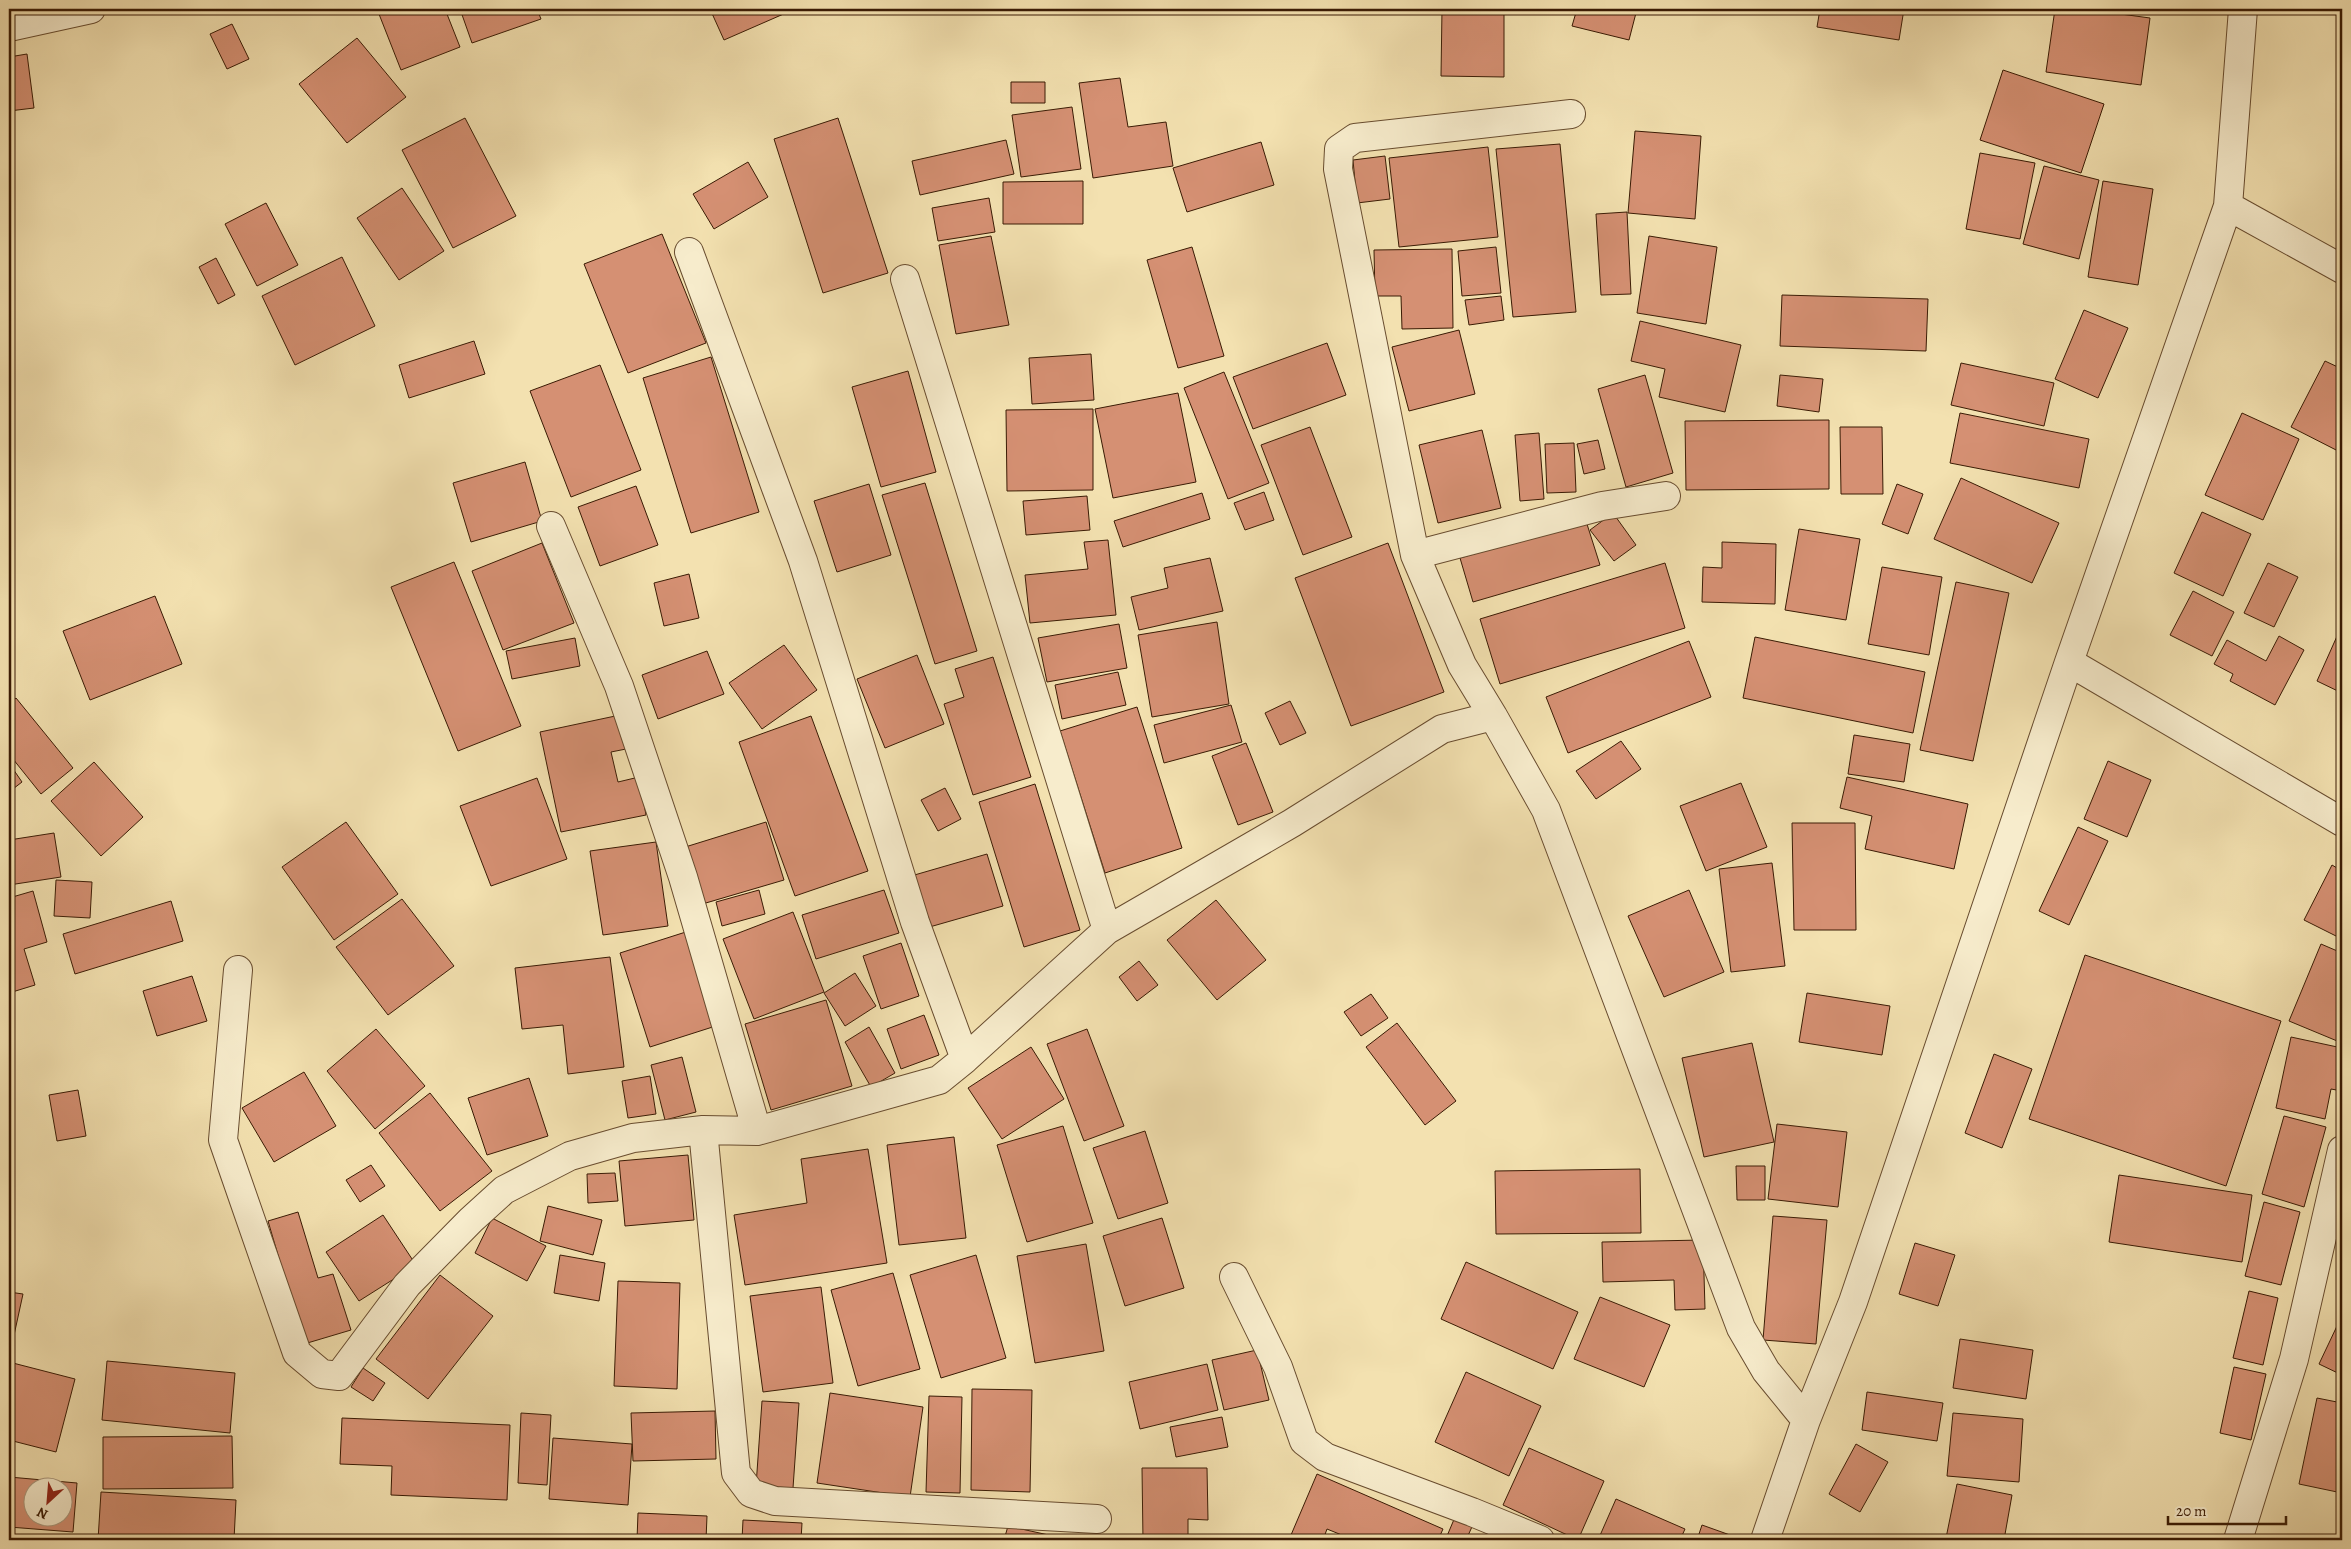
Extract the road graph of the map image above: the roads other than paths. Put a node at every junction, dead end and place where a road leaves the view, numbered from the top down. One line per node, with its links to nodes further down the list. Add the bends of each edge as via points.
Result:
1 (91, 9): 3 (street)
2 (2243, 9): 5 (street)
3 (9, 27)
4 (1571, 114): 11 (street, via 1355,138 1339,149 1338,169)
5 (2228, 206): 7 (street); 12 (street)
6 (689, 252): 17 (street, via 803,561 915,922)
7 (2342, 269)
8 (905, 279): 15 (street)
9 (1666, 496): 11 (street, via 1602,506)
10 (551, 526): 19 (street, via 619,686 683,877)
11 (1415, 555): 13 (street, via 1462,665)
12 (2069, 662): 14 (street); 22 (street, via 1853,1302)
13 (1493, 716): 15 (street, via 1442,728 1292,823); 22 (street, via 1546,810 1741,1328 1766,1371)
14 (2342, 822)
15 (1107, 930): 17 (street)
16 (238, 970): 18 (street, via 223,1140 297,1353 322,1374 340,1376 407,1285 504,1190 570,1156 633,1138)
17 (965, 1059): 19 (street, via 938,1080)
18 (703, 1130): 19 (street); 23 (street, via 736,1473 751,1493 775,1501)
19 (757, 1131)
20 (2342, 1150): 26 (street, via 2294,1359)
21 (1234, 1277): 24 (street, via 1278,1367 1304,1441 1325,1457)
22 (1806, 1420): 25 (street)
23 (1097, 1519)
24 (1540, 1540)
25 (1765, 1540)
26 (2238, 1540)

